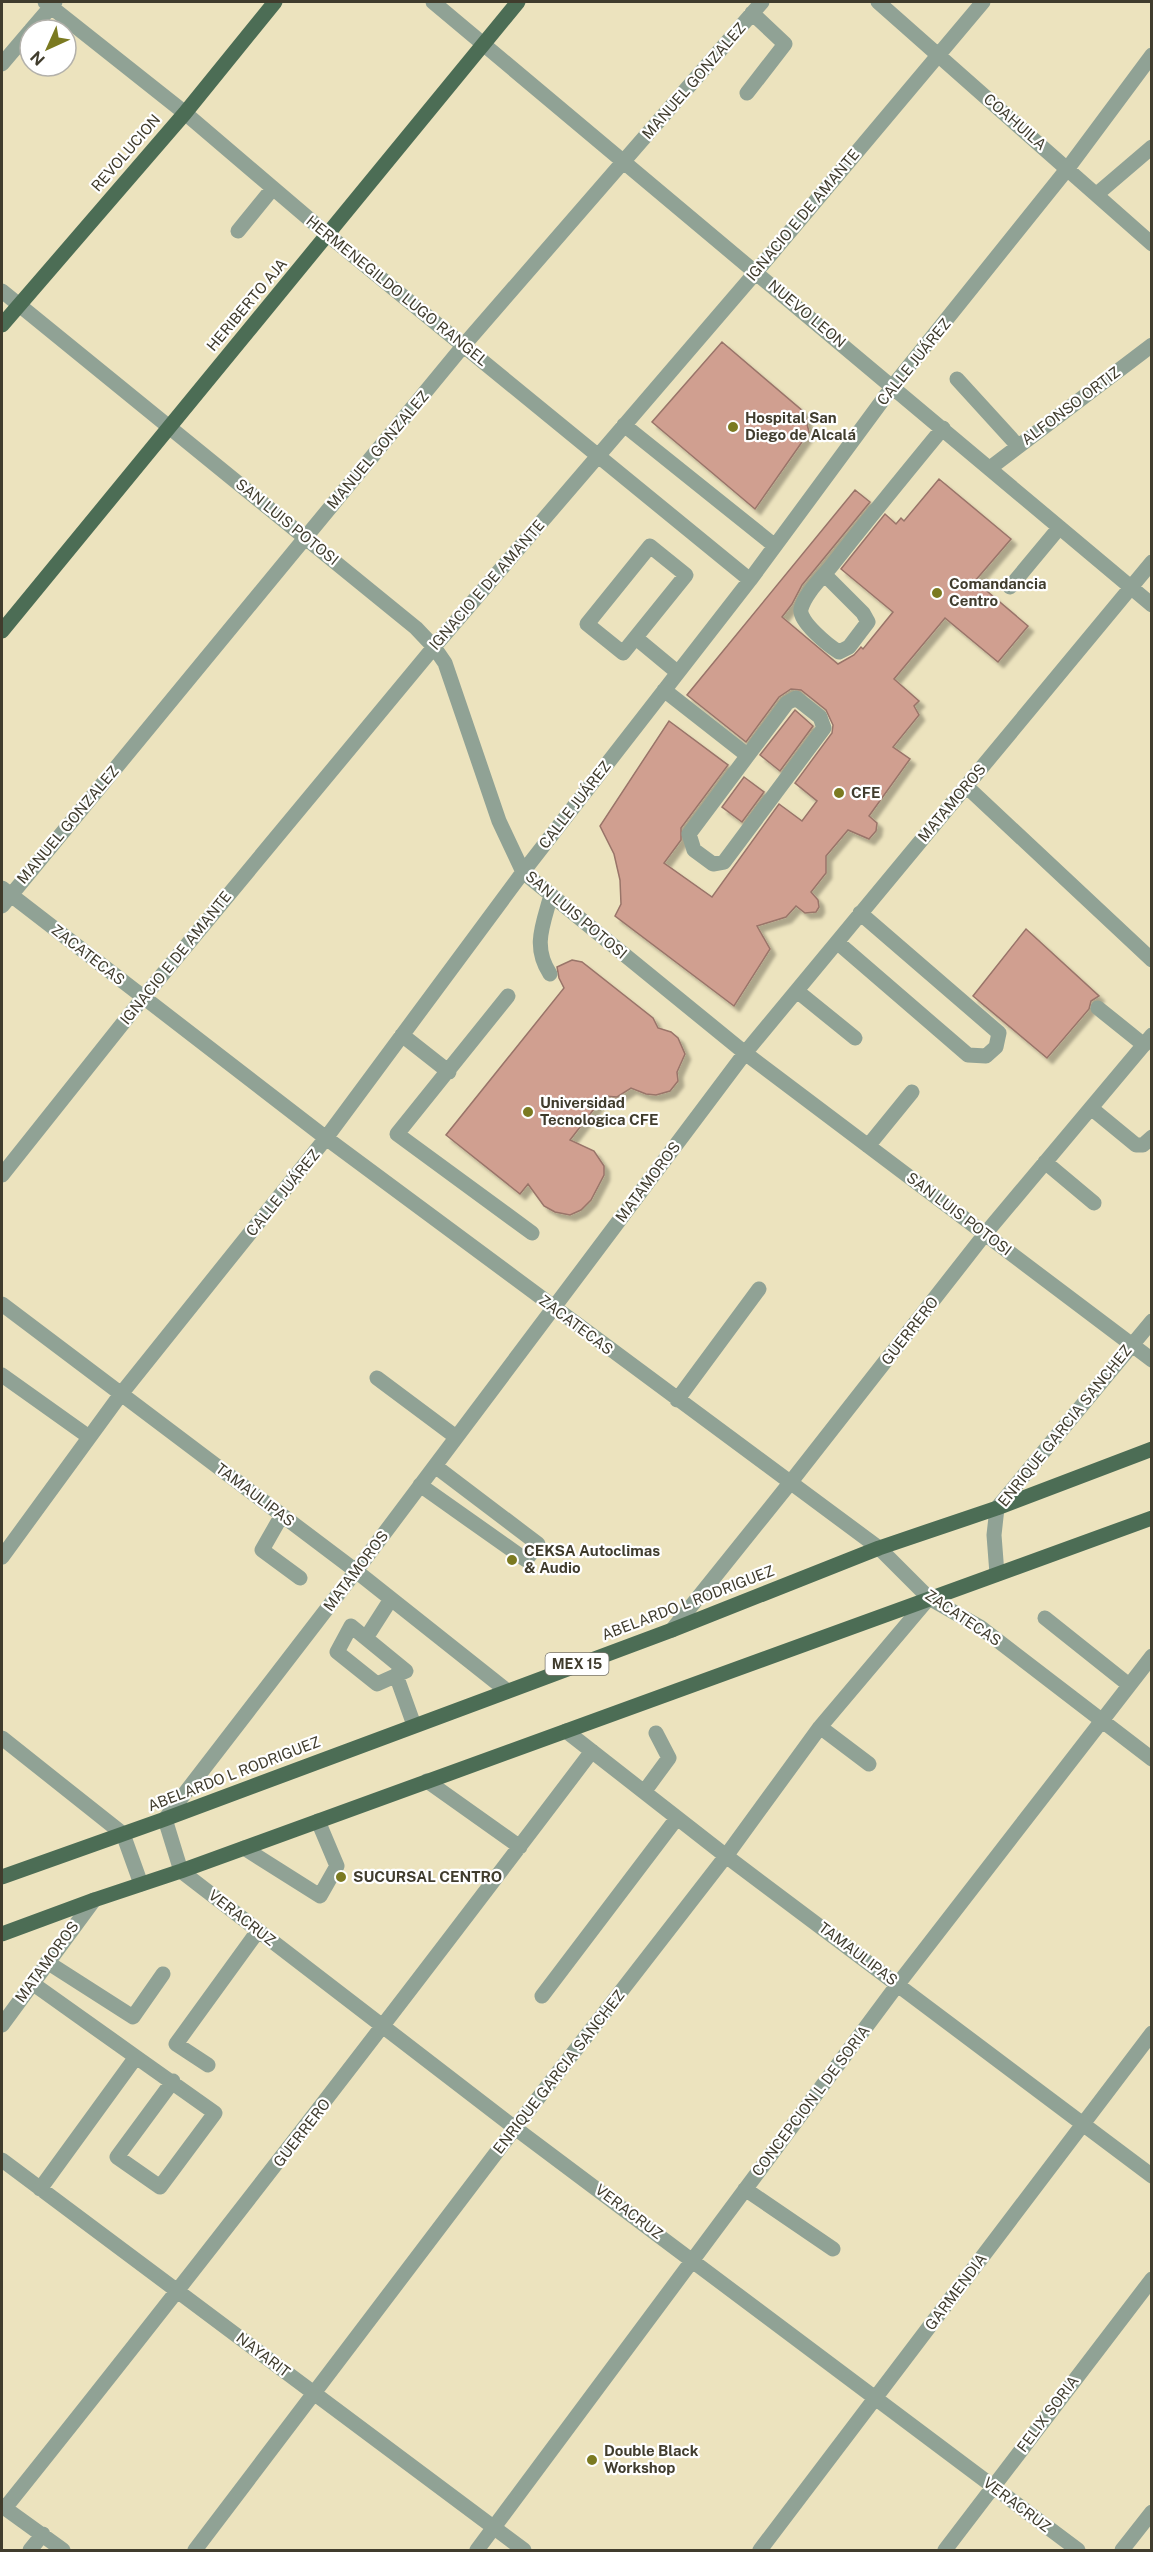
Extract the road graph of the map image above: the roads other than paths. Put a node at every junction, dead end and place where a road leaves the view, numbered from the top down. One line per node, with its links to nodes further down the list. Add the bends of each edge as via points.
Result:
1 (275, 2): 15 (main road, REVOLUCION)
2 (433, 2): 9 (street, NUEVO LEON)
3 (518, 2): 9 (main road, HERIBERTO AJA)
4 (878, 2): 11 (street, COAHUILA)
5 (982, 2): 11 (street, IGNACIO E DE AMANTE)
6 (50, 3): 8 (street); 15 (street, HERMENEGILDO LUGO RANGEL)
7 (757, 7): 14 (street, via 785,45); 17 (street, MANUEL GONZALEZ)
8 (39, 18)
9 (484, 44): 17 (street, NUEVO LEON); 22 (main road, HERIBERTO AJA)
10 (18, 45): 13 (street)
11 (939, 53): 18 (street, COAHUILA); 24 (street, IGNACIO E DE AMANTE)
12 (1152, 55): 18 (street, CALLE JUÁREZ)
13 (2, 64)
14 (747, 93)
15 (185, 113): 19 (street, HERMENEGILDO LUGO RANGEL); 26 (main road, REVOLUCION)
16 (1152, 147): 20 (street)
17 (623, 163): 24 (street, NUEVO LEON); 28 (street, MANUEL GONZALEZ)
18 (1068, 168): 20 (street, COAHUILA); 31 (street, CALLE JUÁREZ)
19 (273, 188): 21 (street); 22 (street, HERMENEGILDO LUGO RANGEL)
20 (1097, 195): 23 (street, COAHUILA)
21 (238, 231)
22 (328, 235): 28 (street, HERMENEGILDO LUGO RANGEL); 33 (main road, HERIBERTO AJA)
23 (1152, 244)
24 (756, 272): 31 (street, NUEVO LEON); 32 (street, IGNACIO E DE AMANTE)
25 (2, 291): 26 (street, SAN LUIS POTOSI)
26 (18, 305): 27 (main road, REVOLUCION); 33 (street, SAN LUIS POTOSI)
27 (2, 325)
28 (465, 345): 36 (street, HERMENEGILDO LUGO RANGEL); 39 (street, MANUEL GONZALEZ)
29 (1152, 345): 35 (street, ALFONSO ORTIZ)
30 (957, 379): 35 (street)
31 (893, 386): 34 (street, NUEVO LEON); 40 (street, CALLE JUÁREZ)
32 (624, 425): 36 (street, IGNACIO E DE AMANTE); 40 (street)
33 (169, 426): 39 (street, SAN LUIS POTOSI); 47 (main road, HERIBERTO AJA)
34 (943, 428): 37 (street, NUEVO LEON); 42 (street)
35 (1018, 446): 37 (street, ALFONSO ORTIZ)
36 (598, 456): 43 (street, HERMENEGILDO LUGO RANGEL); 49 (street, IGNACIO E DE AMANTE)
37 (990, 468): 38 (street, NUEVO LEON)
38 (1059, 528): 44 (street); 45 (street, NUEVO LEON)
39 (306, 538): 49 (street, SAN LUIS POTOSI); 56 (street, MANUEL GONZALEZ)
40 (775, 546): 43 (street, CALLE JUÁREZ)
41 (1152, 561): 45 (street, MATAMOROS)
42 (825, 575): 42 (street, via 868,622 849,646 839,652 801,616 807,597)
43 (750, 580): 50 (street, CALLE JUÁREZ)
44 (1010, 587)
45 (1130, 587): 46 (street, NUEVO LEON); 53 (street, MATAMOROS)
46 (1152, 605)
47 (2, 631)
48 (636, 638): 48 (street, via 686,575 650,546 587,624 623,653); 50 (street)
49 (434, 647): 54 (street, SAN LUIS POTOSI, via 445,663 499,821); 63 (street, IGNACIO E DE AMANTE)
50 (677, 672): 51 (street, CALLE JUÁREZ)
51 (664, 690): 52 (street); 54 (street, CALLE JUÁREZ)
52 (747, 755): 52 (street, via 796,698 820,717 824,728 724,862 713,864 694,850 689,834)
53 (966, 786): 57 (street, MATAMOROS); 59 (street)
54 (523, 872): 55 (street, SAN LUIS POTOSI); 65 (street, CALLE JUÁREZ)
55 (551, 895): 60 (street, via 538,945); 68 (street, SAN LUIS POTOSI)
56 (4, 896): 63 (street, ZACATECAS)
57 (860, 914): 58 (street, MATAMOROS); 58 (street, via 999,1033 996,1047 986,1056 968,1055)
58 (837, 942): 61 (street, MATAMOROS)
59 (1152, 960)
60 (550, 974)
61 (797, 991): 66 (street); 68 (street, MATAMOROS)
62 (508, 996): 69 (street)
63 (142, 998): 73 (street, ZACATECAS); 76 (street, IGNACIO E DE AMANTE)
64 (1098, 1008): 67 (street)
65 (402, 1035): 69 (street); 73 (street, CALLE JUÁREZ)
66 (855, 1038)
67 (1148, 1040): 71 (street, GUERRERO)
68 (746, 1053): 74 (street, SAN LUIS POTOSI); 82 (street, MATAMOROS)
69 (449, 1072): 78 (street, via 397,1134)
70 (912, 1092): 74 (street)
71 (1091, 1108): 72 (street, via 1136,1145 1143,1146); 75 (street, GUERRERO)
72 (1152, 1137)
73 (326, 1138): 82 (street, ZACATECAS); 88 (street, CALLE JUÁREZ)
74 (868, 1146): 79 (street, SAN LUIS POTOSI)
75 (1045, 1162): 77 (street); 79 (street, GUERRERO)
76 (2, 1176)
77 (1094, 1203)
78 (531, 1233)
79 (985, 1234): 84 (street, SAN LUIS POTOSI); 94 (street, GUERRERO)
80 (759, 1289): 89 (street)
81 (2, 1304): 88 (street, TAMAULIPAS)
82 (553, 1308): 89 (street, ZACATECAS); 91 (street, MATAMOROS)
83 (1152, 1321): 84 (street, ENRIQUE GARCIA SANCHEZ)
84 (1131, 1344): 85 (street, SAN LUIS POTOSI); 96 (street, ENRIQUE GARCIA SANCHEZ)
85 (1152, 1360)
86 (2, 1375): 90 (street)
87 (377, 1378): 91 (street)
88 (121, 1394): 90 (street, CALLE JUÁREZ); 97 (street, TAMAULIPAS)
89 (677, 1400): 94 (street, ZACATECAS)
90 (89, 1437): 100 (street, CALLE JUÁREZ)
91 (456, 1437): 93 (street, MATAMOROS)
92 (1152, 1449): 96 (main road, ABELARDO L RODRIGUEZ / MEX 15)
93 (435, 1466): 95 (street, MATAMOROS); 95 (street, via 538,1544 526,1560)
94 (790, 1483): 99 (street, ZACATECAS); 107 (street, GUERRERO)
95 (420, 1485): 101 (street, MATAMOROS)
96 (997, 1508): 99 (main road, ABELARDO L RODRIGUEZ / MEX 15); 102 (street, ENRIQUE GARCIA SANCHEZ)
97 (282, 1515): 101 (street, TAMAULIPAS); 103 (street, via 262,1550)
98 (1152, 1518): 102 (main road)
99 (879, 1548): 104 (street, ZACATECAS); 107 (main road, ABELARDO L RODRIGUEZ / MEX 15)
100 (2, 1557)
101 (356, 1571): 105 (street, TAMAULIPAS); 125 (street, MATAMOROS)
102 (997, 1574): 104 (main road)
103 (300, 1578)
104 (929, 1598): 113 (street, ZACATECAS, via 980,1627); 115 (street, ENRIQUE GARCIA SANCHEZ); 116 (main road)
105 (391, 1599): 108 (street); 112 (street, TAMAULIPAS)
106 (1045, 1618): 111 (street)
107 (672, 1629): 112 (main road, ABELARDO L RODRIGUEZ / MEX 15)
108 (366, 1638): 110 (street, via 406,1671); 110 (street, via 351,1626 337,1652 377,1684)
109 (1152, 1656): 111 (street, CONCEPCION L DE SORIA)
110 (396, 1675): 114 (street)
111 (1129, 1685): 113 (street, CONCEPCION L DE SORIA)
112 (506, 1690): 114 (main road, ABELARDO L RODRIGUEZ / MEX 15)
113 (1101, 1721): 120 (street, ZACATECAS); 140 (street, CONCEPCION L DE SORIA)
114 (414, 1725): 125 (main road, ABELARDO L RODRIGUEZ / MEX 15)
115 (820, 1727): 121 (street); 130 (street, ENRIQUE GARCIA SANCHEZ)
116 (566, 1731): 119 (street, TAMAULIPAS); 122 (main road)
117 (656, 1733): 123 (street, via 669,1758)
118 (2, 1738): 127 (street)
119 (592, 1751): 123 (street, TAMAULIPAS); 128 (street, GUERRERO)
120 (1152, 1759)
121 (869, 1764)
122 (428, 1781): 126 (main road); 128 (street)
123 (644, 1792): 124 (street, TAMAULIPAS)
124 (677, 1818): 130 (street, TAMAULIPAS); 141 (street)
125 (165, 1819): 127 (main road, ABELARDO L RODRIGUEZ / MEX 15); 131 (street)
126 (318, 1821): 129 (main road); 129 (street, via 338,1866 320,1896)
127 (123, 1834): 132 (main road, ABELARDO L RODRIGUEZ / MEX 15); 133 (street)
128 (520, 1846): 143 (street, GUERRERO)
129 (244, 1848): 131 (main road)
130 (726, 1856): 140 (street, TAMAULIPAS); 149 (street, ENRIQUE GARCIA SANCHEZ)
131 (181, 1871): 133 (main road); 135 (street, VERACRUZ)
132 (2, 1877)
133 (141, 1884): 134 (main road)
134 (94, 1900): 136 (main road); 137 (street, MATAMOROS)
135 (258, 1930): 143 (street, VERACRUZ); 146 (street, via 176,2044)
136 (2, 1935)
137 (47, 1962): 138 (street, via 133,2017); 139 (street, MATAMOROS)
138 (163, 1974)
139 (32, 1983): 142 (street, MATAMOROS); 145 (street)
140 (898, 1984): 148 (street, TAMAULIPAS); 153 (street, CONCEPCION L DE SORIA)
141 (542, 1996)
142 (2, 2025)
143 (383, 2027): 149 (street, VERACRUZ); 157 (street, GUERRERO)
144 (1152, 2033): 148 (street, GARMENDIA)
145 (136, 2057): 147 (street); 152 (street)
146 (208, 2065)
147 (173, 2081): 147 (street, via 117,2157 160,2187 215,2113)
148 (1081, 2125): 151 (street, TAMAULIPAS); 159 (street, GARMENDIA)
149 (515, 2128): 155 (street, VERACRUZ); 158 (street, ENRIQUE GARCIA SANCHEZ)
150 (2, 2160): 152 (street, NAYARIT)
151 (1152, 2176)
152 (40, 2189): 157 (street, NAYARIT)
153 (745, 2189): 154 (street); 155 (street, CONCEPCION L DE SORIA)
154 (833, 2249)
155 (692, 2259): 159 (street, VERACRUZ); 163 (street, CONCEPCION L DE SORIA)
156 (1152, 2279): 160 (street, FELIX SORIA)
157 (178, 2292): 158 (street, NAYARIT); 161 (street, GUERRERO)
158 (315, 2394): 163 (street, NAYARIT); 167 (street, ENRIQUE GARCIA SANCHEZ)
159 (877, 2398): 160 (street, VERACRUZ); 170 (street, GARMENDIA)
160 (993, 2487): 171 (street, FELIX SORIA); 172 (street, VERACRUZ)
161 (3, 2507): 164 (street)
162 (1152, 2512): 173 (street)
163 (495, 2528): 168 (street, CONCEPCION L DE SORIA); 169 (street, NAYARIT)
164 (43, 2534): 165 (street); 166 (street)
165 (30, 2550)
166 (63, 2550)
167 (195, 2550)
168 (477, 2550)
169 (525, 2550)
170 (760, 2550)
171 (945, 2550)
172 (1078, 2550)
173 (1122, 2550)

